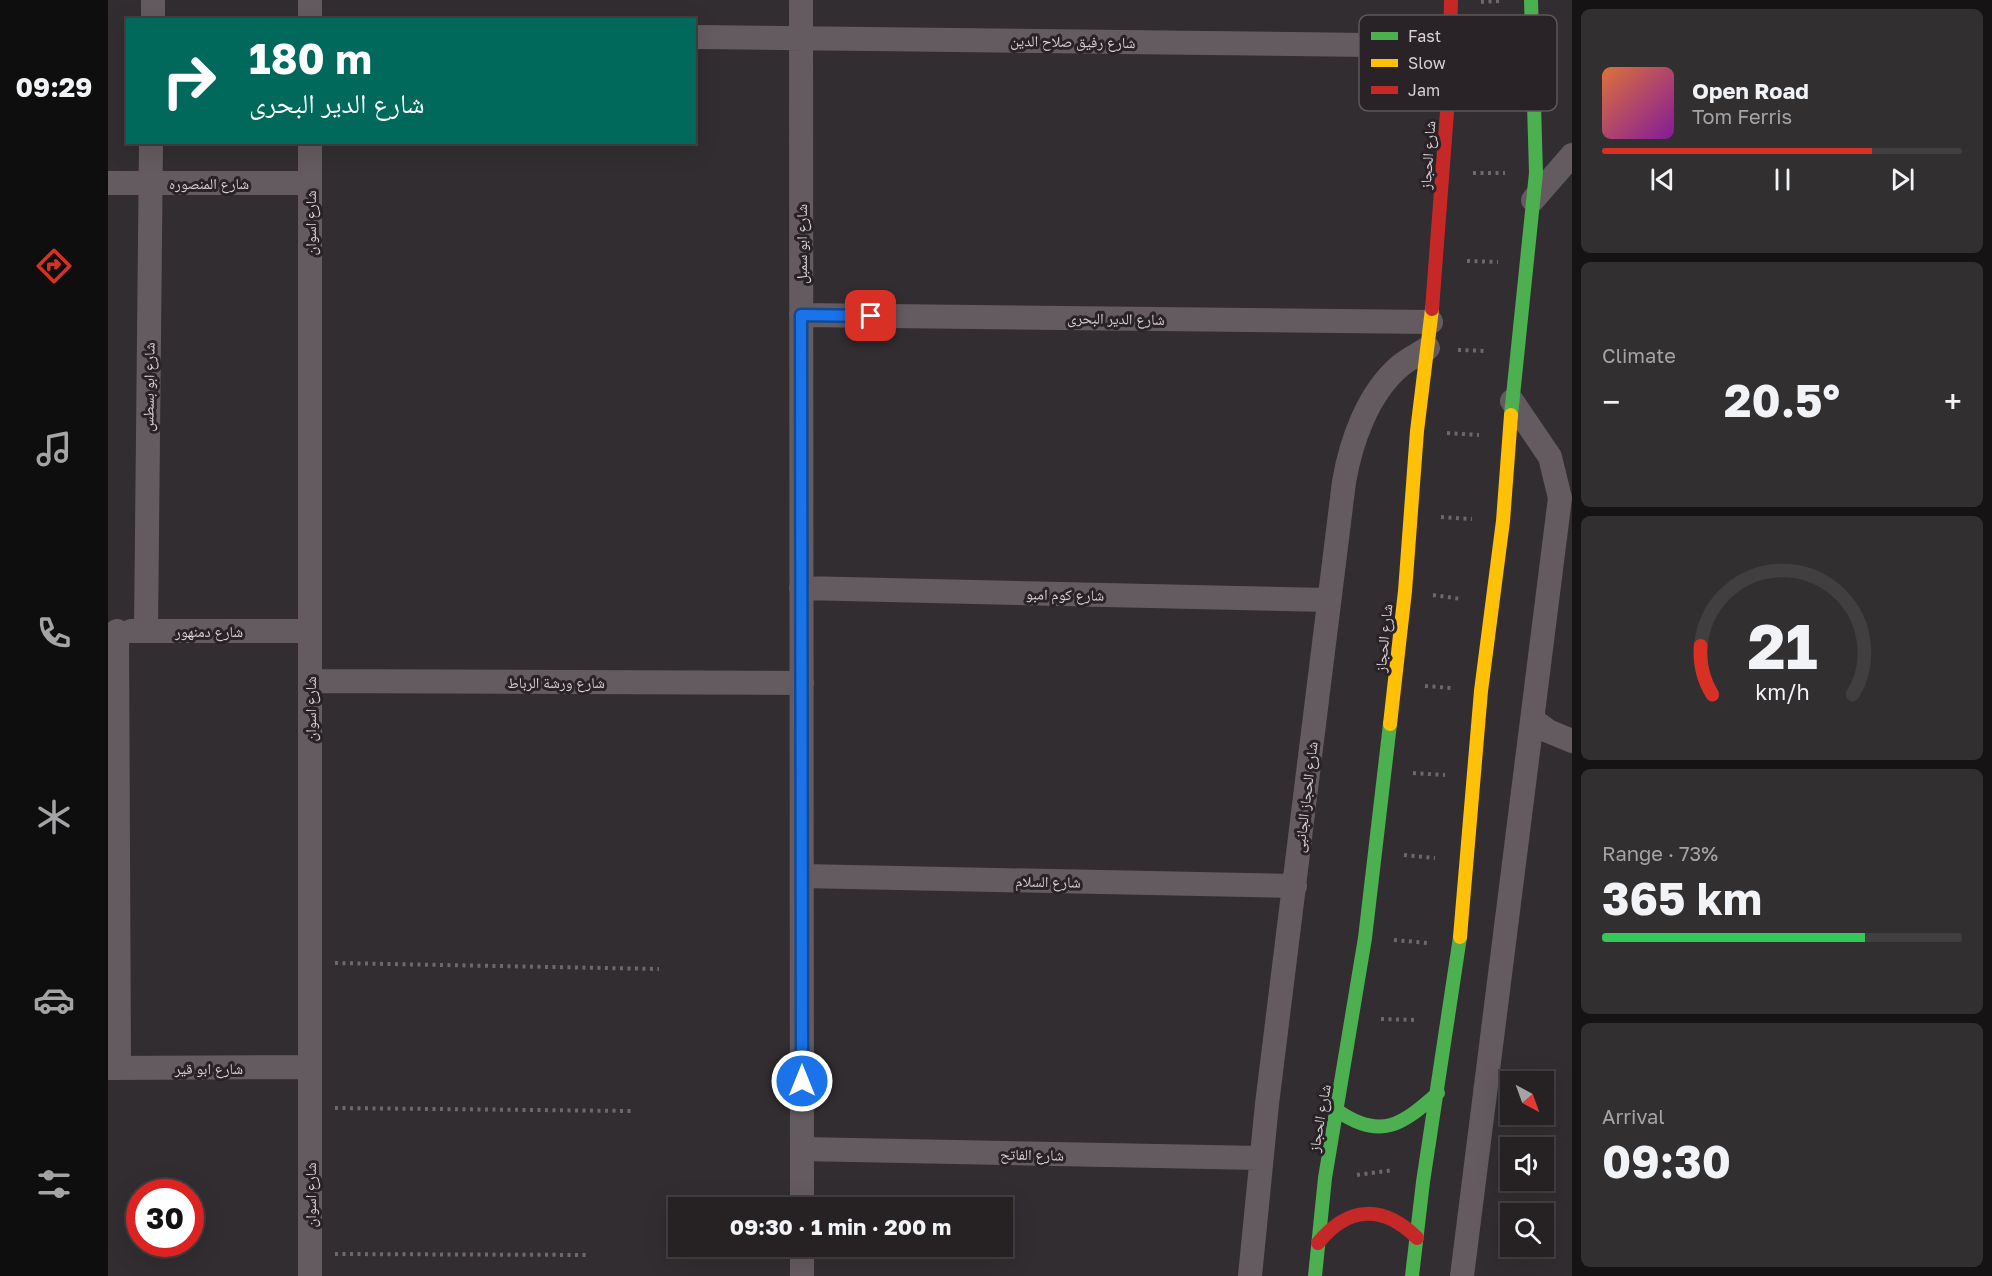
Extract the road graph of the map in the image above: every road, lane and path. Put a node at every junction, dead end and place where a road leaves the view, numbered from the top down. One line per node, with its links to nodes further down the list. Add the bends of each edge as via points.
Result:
1 (153, 0): 8 (street)
2 (310, 0): 9 (street)
3 (801, 0): 11 (street, شارع ابو سمبل)
4 (1531, 0): 7 (main road)
5 (1510, 1): 6 (path)
6 (1451, 2)
7 (1531, 15)
8 (153, 18)
9 (310, 18)
10 (696, 37): 11 (street, شارع رفيق صلاح الدين)
11 (801, 38): 12 (street, شارع رفيق صلاح الدين); 26 (street, شارع ابو سمبل)
12 (1359, 45)
13 (1447, 111): 18 (main road, شارع الحجاز)
14 (1534, 111): 19 (main road)
15 (151, 144): 21 (street, شارع ابو بسطس)
16 (310, 144): 22 (street, شارع اسوان)
17 (1572, 155): 23 (street)
18 (1442, 173): 19 (path); 24 (main road, شارع الحجاز)
19 (1536, 173): 23 (main road)
20 (108, 183): 21 (street, شارع المنصوره)
21 (150, 183): 22 (street, شارع المنصوره); 41 (street, شارع ابو بسطس)
22 (310, 183): 40 (street, شارع اسوان)
23 (1533, 200): 25 (main road)
24 (1436, 261): 25 (path); 27 (main road, شارع الحجاز)
25 (1526, 262): 29 (main road)
26 (801, 315): 27 (street, شارع الدير البحرى); 35 (street, شارع ابو سمبل)
27 (1431, 322): 28 (main road, شارع الحجاز)
28 (1428, 348): 29 (path); 31 (main road, شارع الحجاز); 37 (street, شارع الحجاز الجانبى, via 1400,366 1387,381 1356,436 1344,482)
29 (1518, 353): 30 (main road)
30 (1512, 401): 32 (main road); 46 (street, via 1550,457 1560,498)
31 (1417, 431): 32 (path); 33 (main road, شارع الحجاز)
32 (1509, 437): 34 (main road)
33 (1412, 515): 34 (path); 36 (main road, شارع الحجاز)
34 (1503, 521): 38 (main road)
35 (801, 588): 37 (street, شارع كوم امبو); 43 (street, شارع ابو سمبل)
36 (1405, 591): 38 (path); 44 (main road, شارع الحجاز)
37 (1329, 600): 53 (street, شارع الحجاز الجانبى)
38 (1492, 603): 45 (main road)
39 (113, 631): 41 (street, شارع دمنهور); 61 (street)
40 (310, 631): 41 (street, شارع دمنهور); 42 (street, شارع اسوان)
41 (146, 632)
42 (310, 681): 43 (street, شارع ورشة الرباط); 56 (street, شارع اسوان)
43 (802, 683): 52 (street, شارع ابو سمبل)
44 (1395, 684): 45 (path); 48 (main road, شارع الحجاز)
45 (1481, 691): 49 (main road)
46 (1533, 720): 47 (street); 80 (street)
47 (1572, 741)
48 (1383, 772): 49 (path); 50 (main road, شارع الحجاز)
49 (1475, 776): 51 (main road)
50 (1373, 853): 51 (path); 54 (main road, شارع الحجاز)
51 (1466, 860): 55 (main road)
52 (802, 876): 53 (street, شارع السلام); 66 (street, شارع ابو سمبل)
53 (1294, 886): 67 (street, شارع الحجاز الجانبى)
54 (1365, 938): 55 (path); 58 (main road, شارع الحجاز)
55 (1459, 946): 59 (main road)
56 (310, 963): 57 (path); 60 (street, شارع اسوان)
57 (659, 969)
58 (1352, 1018): 59 (path); 65 (main road, شارع الحجاز)
59 (1449, 1021): 62 (main road)
60 (310, 1067): 61 (street, شارع ابو قير); 63 (street, شارع اسوان)
61 (113, 1068)
62 (1438, 1093): 65 (main road, via 1408,1120 1388,1127 1358,1124); 68 (main road)
63 (310, 1108): 64 (path); 75 (street, شارع اسوان)
64 (632, 1111)
65 (1338, 1111): 69 (main road, شارع الحجاز)
66 (802, 1149): 67 (street, شارع الفاتح); 70 (street, شارع ابو سمبل)
67 (1261, 1158): 77 (street, شارع الحجاز الجانبى)
68 (1427, 1166): 69 (path); 71 (main road)
69 (1325, 1178): 72 (main road, شارع الحجاز)
70 (802, 1197)
71 (1417, 1238): 72 (main road, via 1395,1219 1366,1213 1338,1221); 79 (main road)
72 (1318, 1243): 78 (main road, شارع الحجاز)
73 (590, 1255): 75 (path)
74 (802, 1257): 76 (street)
75 (310, 1265)
76 (802, 1276)
77 (1250, 1276)
78 (1315, 1276)
79 (1412, 1276)
80 (1462, 1276)

